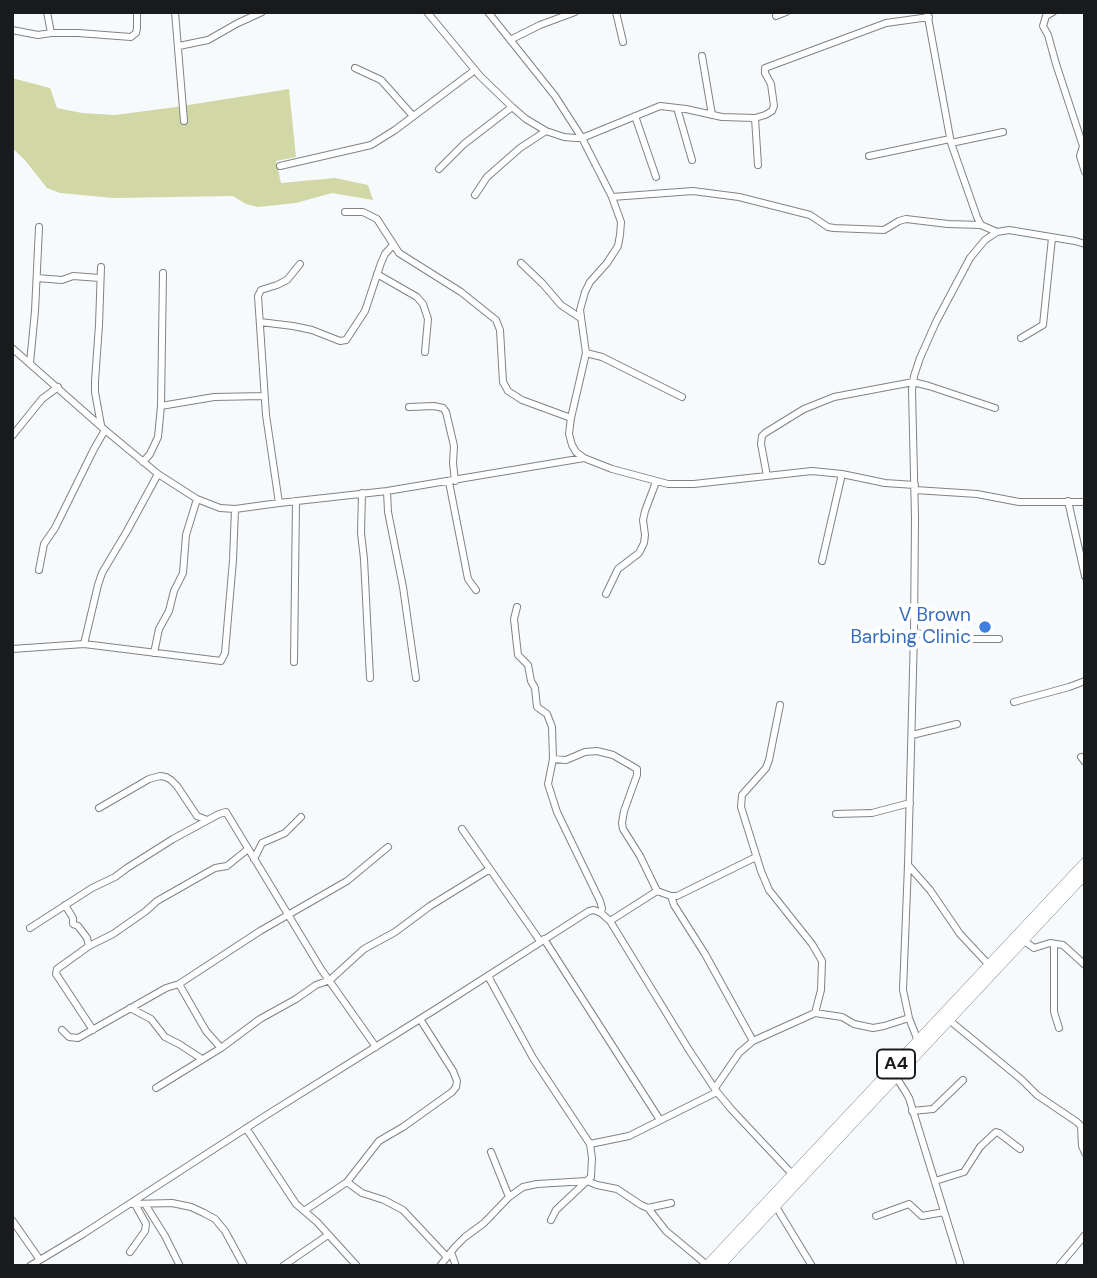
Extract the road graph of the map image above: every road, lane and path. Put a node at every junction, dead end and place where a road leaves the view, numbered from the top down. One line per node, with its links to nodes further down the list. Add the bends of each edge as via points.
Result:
1 (47, 12): 14 (street)
2 (137, 12): 14 (street, via 136,33 131,37)
3 (175, 12): 17 (street)
4 (262, 12): 17 (street, via 208,40)
5 (427, 12): 20 (street)
6 (488, 12): 15 (street)
7 (575, 12): 15 (street)
8 (616, 12): 16 (street)
9 (786, 12): 12 (street)
10 (1048, 13): 32 (street, via 1043,26)
11 (928, 15): 26 (street, via 886,23 765,68 774,106 769,114); 31 (street)
12 (776, 16)
13 (12, 30): 14 (street)
14 (51, 33)
15 (510, 40): 30 (street)
16 (623, 42)
17 (179, 46): 27 (street)
18 (702, 56): 23 (street)
19 (355, 68): 24 (street, via 381,80)
20 (475, 70): 21 (street); 24 (street)
21 (512, 107): 28 (street); 37 (street)
22 (677, 108): 23 (street); 25 (street, via 660,106); 34 (street)
23 (712, 115): 26 (street)
24 (413, 116): 36 (street, via 371,145)
25 (635, 116): 30 (street); 39 (street)
26 (755, 118): 35 (street)
27 (184, 121)
28 (546, 131): 30 (street); 40 (street, via 487,177)
29 (1003, 132): 31 (street)
30 (582, 138): 41 (street)
31 (951, 141): 33 (street); 43 (street)
32 (1084, 146): 38 (street, via 1080,156)
33 (869, 156)
34 (692, 160)
35 (758, 165)
36 (280, 166)
37 (439, 169)
38 (1085, 173)
39 (656, 177)
40 (475, 195)
41 (612, 197): 43 (street, via 693,191 739,197 810,215 834,229 884,230 906,219); 56 (street, via 621,222 620,241 590,282)
42 (345, 212): 48 (street, via 363,212 377,219)
43 (981, 225): 45 (street)
44 (39, 227): 54 (street)
45 (997, 232): 46 (street); 63 (street, via 970,258 936,322)
46 (1052, 238): 47 (street); 58 (street, via 1043,324)
47 (1085, 244)
48 (393, 245): 53 (street); 70 (street, via 496,320 508,391)
49 (521, 263): 56 (street)
50 (300, 264): 57 (street, via 281,284 261,290)
51 (101, 267): 55 (street)
52 (163, 273): 67 (street)
53 (376, 274): 57 (street, via 365,312 346,340); 60 (street, via 423,304 428,318)
54 (37, 278): 55 (street); 62 (street)
55 (100, 278): 71 (street, via 95,392)
56 (579, 317): 61 (street)
57 (260, 322): 65 (street)
58 (1021, 338)
59 (12, 348): 62 (street)
60 (425, 352)
61 (586, 353): 66 (street); 70 (street)
62 (30, 363): 64 (street)
63 (913, 382): 69 (street); 77 (street, via 834,397 797,413 762,436); 80 (street)
64 (58, 387): 71 (street); 72 (street)
65 (264, 396): 67 (street, via 214,397); 87 (street)
66 (682, 397)
67 (161, 406): 74 (street, via 158,437)
68 (409, 407): 78 (street, via 433,406 446,412 454,446)
69 (995, 408)
70 (571, 418): 73 (street, via 572,445)
71 (103, 429): 74 (street); 90 (street, via 44,544)
72 (12, 436)
73 (584, 458): 78 (street); 79 (street)
74 (144, 462): 75 (street)
75 (158, 474): 83 (street); 97 (street, via 102,573)
76 (842, 474): 77 (street); 80 (street); 89 (street)
77 (766, 475): 79 (street, via 694,484)
78 (452, 481): 81 (street); 92 (street, via 468,579)
79 (656, 482): 93 (street, via 643,520 644,543 639,553 618,569)
80 (915, 488): 85 (street, via 1019,502); 95 (street)
81 (387, 491): 82 (street); 102 (street)
82 (362, 493): 84 (street); 101 (street)
83 (197, 499): 88 (street); 99 (street, via 186,535 183,573)
84 (296, 501): 87 (street); 100 (street)
85 (1068, 501): 86 (street); 91 (street)
86 (1085, 502)
87 (279, 503): 88 (street)
88 (234, 509): 99 (street, via 224,657 218,661)
89 (822, 561)
90 (39, 570)
91 (1085, 576)
92 (476, 590)
93 (606, 594)
94 (517, 607): 108 (street, via 518,654 528,665 537,709 550,720)
95 (914, 633): 96 (street); 107 (street)
96 (999, 639)
97 (84, 644): 98 (street); 99 (street)
98 (12, 649)
99 (154, 653)
100 (294, 662)
101 (370, 678)
102 (416, 678)
103 (1085, 681): 104 (street)
104 (1014, 702)
105 (780, 705): 117 (street, via 766,768 741,801)
106 (957, 723): 107 (street)
107 (912, 734): 109 (street)
108 (553, 759): 123 (street, via 597,751 637,769 622,823); 126 (street, via 548,780 552,798 600,901)
109 (910, 803): 111 (street, via 872,813); 120 (street)
110 (99, 808): 113 (street, via 160,776 171,780 197,816)
111 (836, 814)
112 (301, 817): 118 (street, via 285,833 262,843)
113 (206, 820): 116 (street, via 226,812); 125 (street)
114 (462, 829): 121 (street)
115 (388, 847): 127 (street, via 355,876)
116 (248, 849): 118 (street); 133 (street, via 227,866 215,868 157,901)
117 (756, 857): 124 (street); 140 (street, via 769,890 820,955 821,990)
118 (254, 859): 127 (street)
119 (1085, 863): 134 (highway, A4)
120 (908, 865): 134 (street); 141 (street, via 903,990)
121 (490, 869): 130 (street); 137 (street, via 364,949)
122 (1085, 874): 131 (highway, A4)
123 (657, 891): 124 (street); 128 (street)
124 (671, 896): 147 (street)
125 (65, 905): 129 (street); 133 (street)
126 (601, 913): 128 (street); 130 (street, via 589,911)
127 (287, 915): 137 (street); 138 (street)
128 (610, 921): 155 (street)
129 (30, 928)
130 (542, 940): 136 (street); 158 (street)
131 (1023, 940): 132 (street, via 1034,948); 143 (highway, A4)
132 (1054, 944): 135 (street, via 1067,948); 144 (street, via 1054,1012)
133 (89, 946): 146 (street, via 55,972)
134 (989, 965): 148 (highway, A4)
135 (1085, 965)
136 (488, 976): 142 (street); 160 (street, via 533,1058)
137 (330, 980): 149 (street); 150 (street, via 260,1019)
138 (179, 984): 139 (street); 150 (street)
139 (130, 1008): 146 (street); 151 (street)
140 (815, 1013): 141 (street, via 873,1028); 147 (street)
141 (909, 1018): 148 (street)
142 (421, 1019): 149 (street); 167 (street, via 453,1071 456,1087 379,1141)
143 (949, 1020): 152 (highway, A4); 163 (street, via 1037,1096 1077,1122)
144 (1059, 1028)
145 (62, 1030): 146 (street, via 78,1038)
146 (93, 1030)
147 (753, 1041): 155 (street, via 739,1053)
148 (918, 1041): 157 (highway, A4)
149 (376, 1047): 159 (street)
150 (221, 1048): 151 (street)
151 (202, 1059): 154 (street)
152 (895, 1077): 156 (street); 157 (highway, A4)
153 (963, 1080): 156 (street, via 933,1109)
154 (156, 1088)
155 (716, 1090): 158 (street); 164 (street)
156 (912, 1111): 166 (street)
157 (852, 1117): 164 (highway, A4); 172 (highway, A4)
158 (660, 1120): 160 (street, via 629,1136)
159 (246, 1128): 171 (street); 174 (street)
160 (590, 1144): 165 (street, via 592,1170)
161 (1020, 1149): 166 (street, via 996,1132 964,1172)
162 (491, 1152): 168 (street)
163 (1085, 1153)
164 (793, 1175): 191 (highway, A4)
165 (587, 1181): 168 (street, via 537,1184); 173 (street, via 617,1189); 178 (street)
166 (935, 1181): 175 (street)
167 (347, 1182): 174 (street); 182 (street, via 403,1210)
168 (509, 1197): 182 (street)
169 (145, 1203): 171 (street); 185 (street); 186 (street, via 191,1207 215,1220)
170 (671, 1203): 173 (street)
171 (132, 1204): 181 (street, via 146,1224); 183 (street)
172 (775, 1205): 192 (highway, A4); 193 (street)
173 (648, 1208): 191 (street, via 666,1231)
174 (304, 1212): 179 (street)
175 (944, 1212): 176 (street, via 922,1216 909,1204); 194 (street)
176 (876, 1216)
177 (12, 1220): 183 (street)
178 (551, 1220)
179 (328, 1235): 187 (street); 188 (street)
180 (1085, 1235): 195 (street)
181 (130, 1252)
182 (449, 1254): 189 (street); 190 (street)
183 (40, 1260): 184 (street)
184 (30, 1266)
185 (180, 1266)
186 (244, 1266)
187 (283, 1266)
188 (357, 1266)
189 (440, 1266)
190 (456, 1266)
191 (707, 1266)
192 (719, 1266)
193 (812, 1266)
194 (961, 1266)
195 (1059, 1266)

